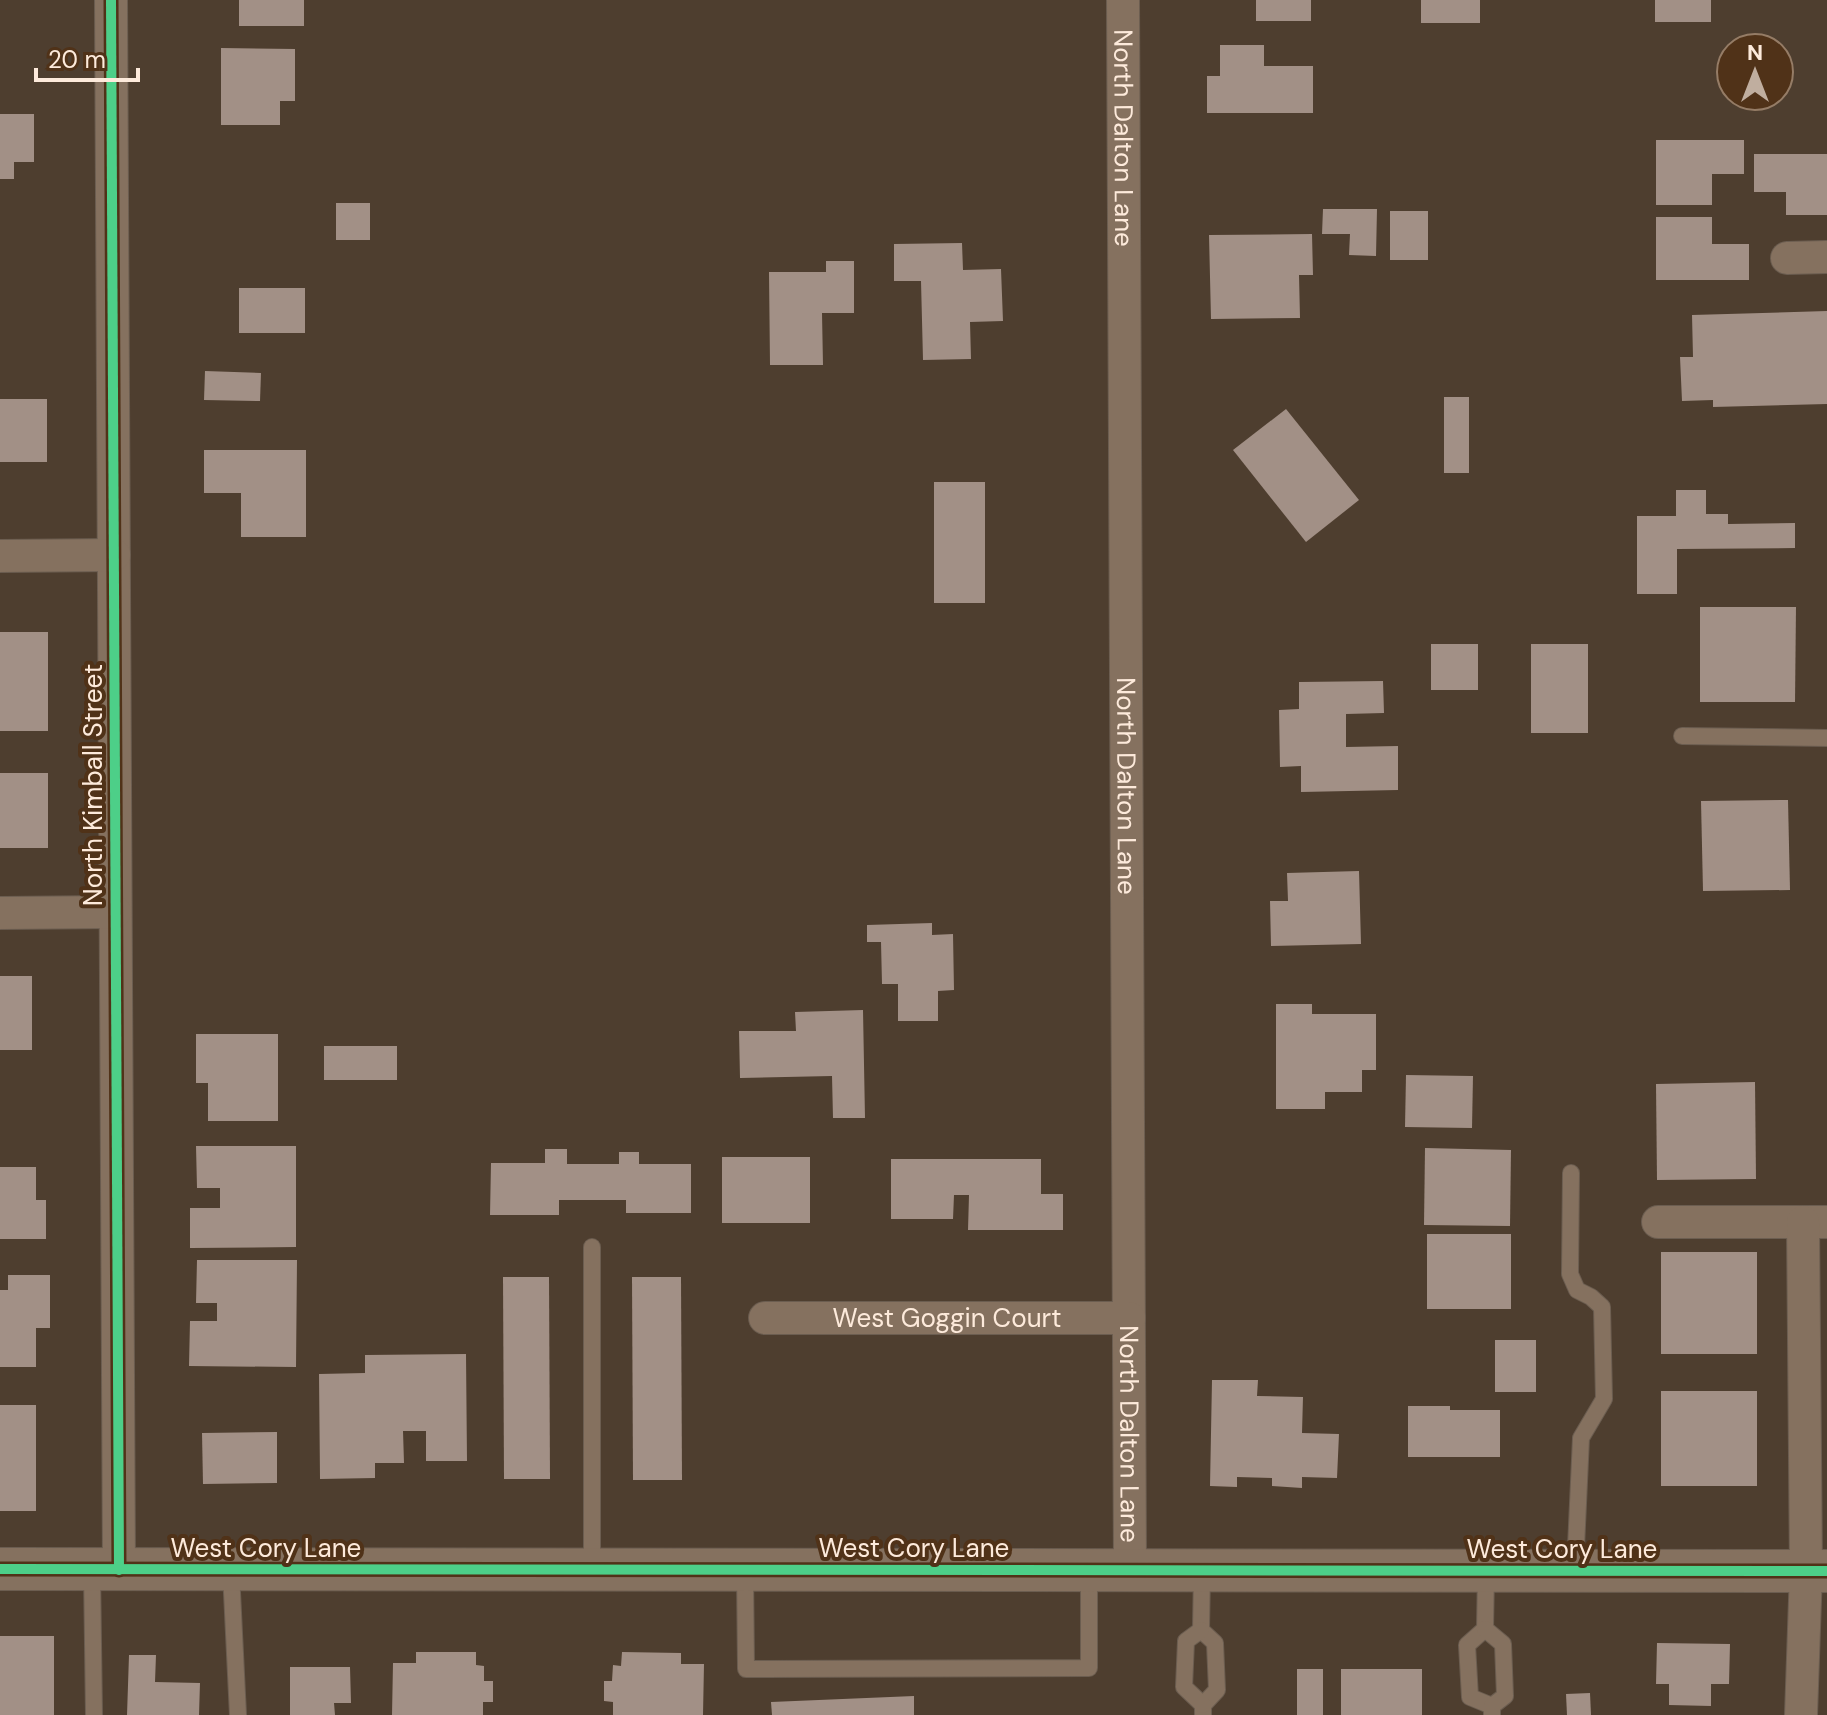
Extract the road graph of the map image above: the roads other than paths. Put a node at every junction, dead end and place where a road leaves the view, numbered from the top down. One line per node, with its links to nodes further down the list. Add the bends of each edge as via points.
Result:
1 (111, 0): 5 (street, North Kimball Street)
2 (1123, 0): 16 (street, North Dalton Lane)
3 (1827, 257): 4 (street)
4 (1787, 258)
5 (114, 555): 6 (street); 9 (street, North Kimball Street)
6 (0, 556)
7 (1682, 736): 8 (lane)
8 (1827, 738)
9 (115, 912): 10 (street); 18 (street, North Kimball Street)
10 (0, 913)
11 (1571, 1173): 26 (lane, via 1570,1274 1577,1290 1602,1307 1604,1399 1581,1438)
12 (1658, 1222): 13 (street)
13 (1815, 1222): 27 (street)
14 (592, 1247): 20 (lane)
15 (765, 1318): 16 (street, West Goggin Court)
16 (1129, 1318): 22 (street, North Dalton Lane)
17 (0, 1569): 18 (street, West Cory Lane)
18 (105, 1570): 19 (street, West Cory Lane); 32 (lane)
19 (231, 1570): 20 (street, West Cory Lane); 33 (lane)
20 (592, 1570): 21 (street, West Cory Lane)
21 (745, 1570): 23 (street, West Cory Lane); 23 (lane, via 746,1669 1089,1668)
22 (1130, 1570): 23 (street, West Cory Lane); 24 (street, West Cory Lane)
23 (1089, 1571)
24 (1202, 1571): 25 (street, West Cory Lane); 29 (lane)
25 (1486, 1571): 26 (street, West Cory Lane); 28 (lane)
26 (1575, 1571): 27 (street, West Cory Lane)
27 (1816, 1571): 34 (street)
28 (1485, 1629): 31 (lane, via 1503,1644 1505,1696); 31 (lane, via 1467,1645 1470,1697)
29 (1201, 1630): 30 (lane, via 1215,1643 1217,1690); 30 (lane, via 1186,1641 1184,1687)
30 (1203, 1710)
31 (1492, 1710)
32 (94, 1715)
33 (238, 1715)
34 (1801, 1715)

